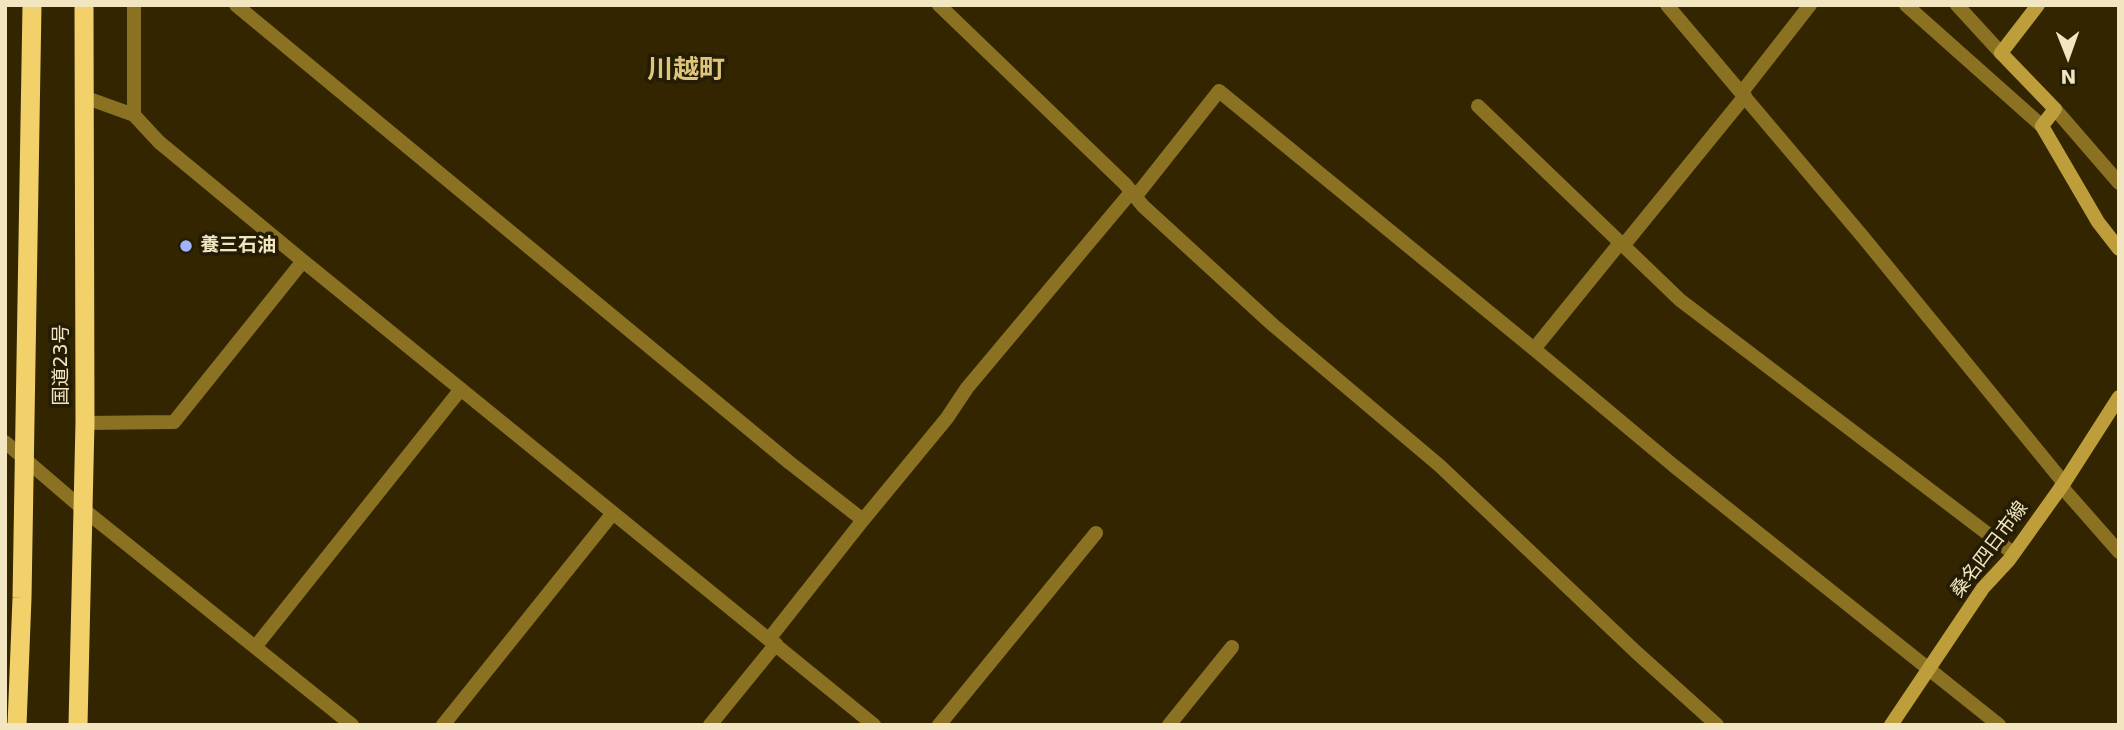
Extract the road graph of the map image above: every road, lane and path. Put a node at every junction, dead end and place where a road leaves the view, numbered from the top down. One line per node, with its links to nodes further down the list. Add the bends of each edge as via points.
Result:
1 (32, 5): 28 (highway, 国道23号)
2 (84, 5): 13 (highway, 国道23号)
3 (134, 5): 16 (street)
4 (236, 5): 32 (street)
5 (939, 5): 19 (street)
6 (1667, 5): 12 (street)
7 (1810, 5): 12 (street)
8 (1906, 5): 17 (street)
9 (1957, 5): 11 (street)
10 (2038, 5): 11 (main road)
11 (2001, 53): 15 (main road)
12 (1743, 94): 20 (street); 29 (street)
13 (84, 97): 16 (street); 26 (highway, 国道23号)
14 (1478, 106): 20 (street)
15 (2055, 109): 17 (main road); 18 (street)
16 (134, 115): 22 (street, via 159,142)
17 (2042, 125): 21 (main road, via 2098,222)
18 (2119, 183)
19 (1134, 193): 23 (street, via 1219,92); 32 (street, via 967,388); 48 (street, via 1273,325 1440,466)
20 (1622, 244): 23 (street); 35 (street, via 1680,300)
21 (2119, 249)
22 (303, 261): 24 (street); 26 (street, via 174,422)
23 (1534, 349): 39 (street)
24 (461, 390): 31 (street); 37 (street)
25 (2119, 397): 29 (main road, 桑名四日市線)
26 (85, 423): 30 (highway, 国道23号)
27 (5, 442): 28 (street)
28 (24, 459): 30 (street); 40 (highway, 国道23号)
29 (2063, 485): 34 (street); 35 (main road, 桑名四日市線)
30 (83, 509): 37 (street); 41 (highway, 国道23号)
31 (613, 513): 36 (street); 43 (street)
32 (863, 520): 36 (street)
33 (1096, 533): 46 (street)
34 (2119, 552)
35 (2013, 553): 39 (main road, 桑名四日市線)
36 (773, 642): 44 (street); 45 (street)
37 (256, 646): 42 (street)
38 (1232, 647): 47 (street)
39 (1929, 669): 49 (main road, 桑名四日市線); 50 (street)
40 (17, 725)
41 (78, 725)
42 (352, 725)
43 (443, 725)
44 (710, 725)
45 (874, 725)
46 (939, 725)
47 (1169, 725)
48 (1717, 725)
49 (1891, 725)
50 (1999, 725)

